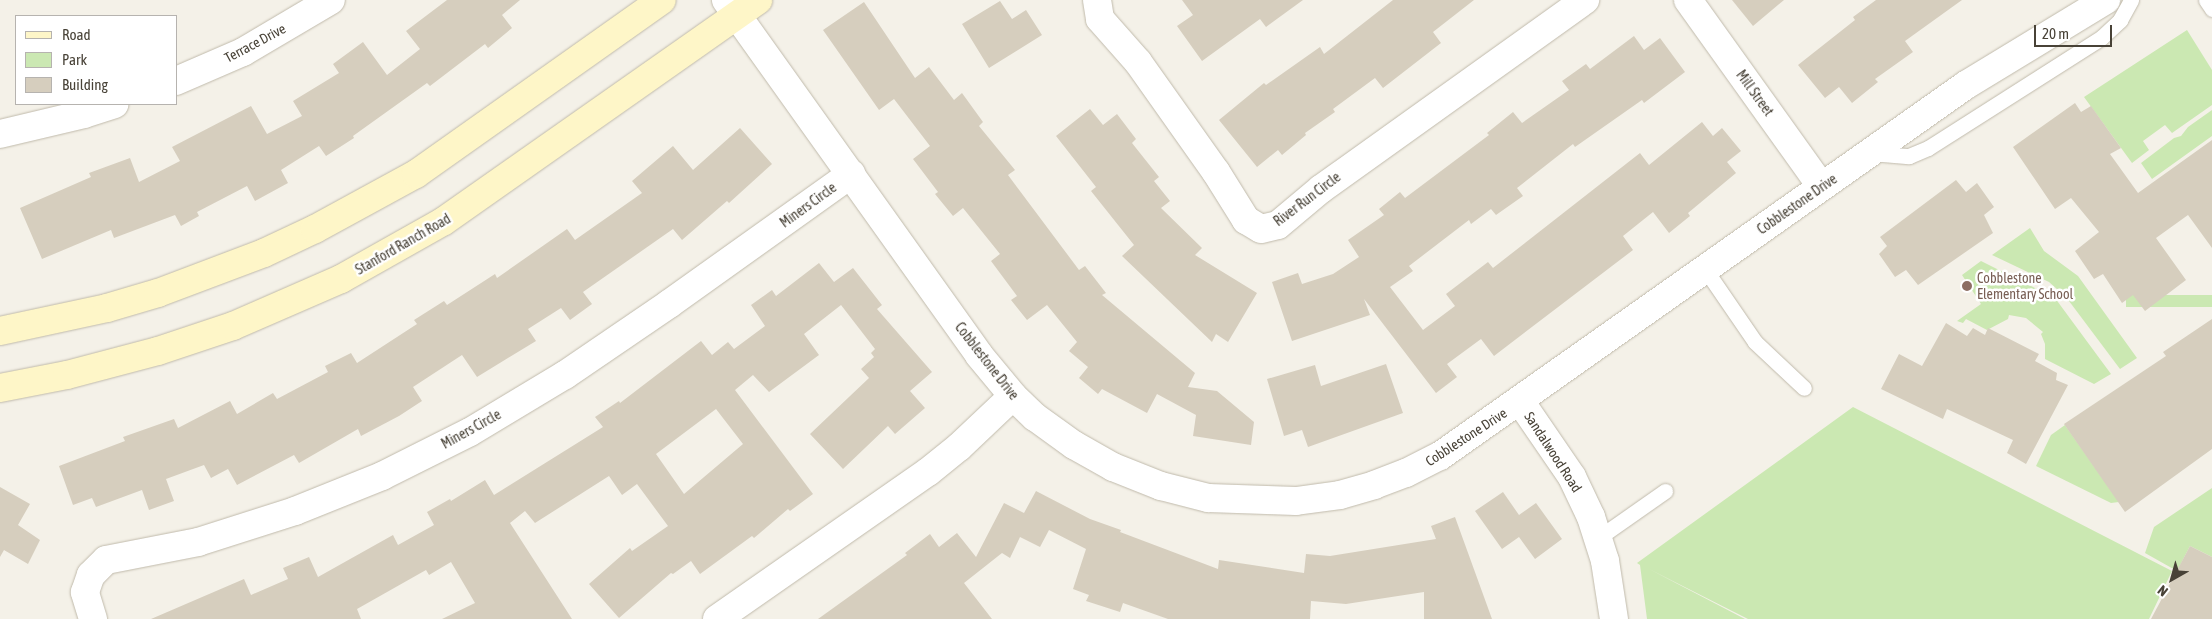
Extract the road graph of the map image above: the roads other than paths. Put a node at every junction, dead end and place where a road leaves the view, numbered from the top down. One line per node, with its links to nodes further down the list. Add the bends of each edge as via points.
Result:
1 (331, 0): 11 (street, Terrace Drive, via 243,52)
2 (662, 0): 18 (main road, via 416,174 315,229 264,253 158,293)
3 (1097, 0): 4 (street, River Run Circle, via 1100,19 1143,70 1246,220 1261,229 1278,225 1321,189)
4 (1585, 0)
5 (1688, 0): 16 (street, Mill Street)
6 (2106, 0): 14 (street, Cobblestone Drive, via 1966,86)
7 (2131, 0): 14 (lane, via 2120,20 2102,37 1928,148 1909,156)
8 (2206, 0): 10 (lane)
9 (740, 5): 15 (street, Cobblestone Drive); 19 (main road, Stanford Ranch Road, via 444,221 341,279 233,326 158,351 67,375)
10 (2212, 9)
11 (178, 80)
12 (111, 105): 13 (street)
13 (0, 134)
14 (1869, 152): 16 (street, Cobblestone Drive)
15 (851, 174): 21 (street, Cobblestone Drive, via 979,355); 25 (street, Miners Circle, via 573,370 470,432 382,476 295,511 198,542 106,560 91,575 85,592)
16 (1822, 186): 17 (street, Cobblestone Drive)
17 (1705, 269): 20 (lane, via 1755,342); 22 (street, Cobblestone Drive)
18 (0, 331)
19 (0, 388)
20 (1804, 388)
21 (1013, 396): 22 (street, Cobblestone Drive, via 1035,417 1113,468 1161,486 1208,498 1250,501 1296,501 1340,494 1406,473 1440,456); 26 (street, via 928,472)
22 (1520, 401): 24 (street, Sandalwood Road, via 1572,477)
23 (1665, 491): 24 (lane)
24 (1598, 538): 27 (street, Sandalwood Road, via 1612,593)
25 (93, 619)
26 (716, 619)
27 (1614, 619)

